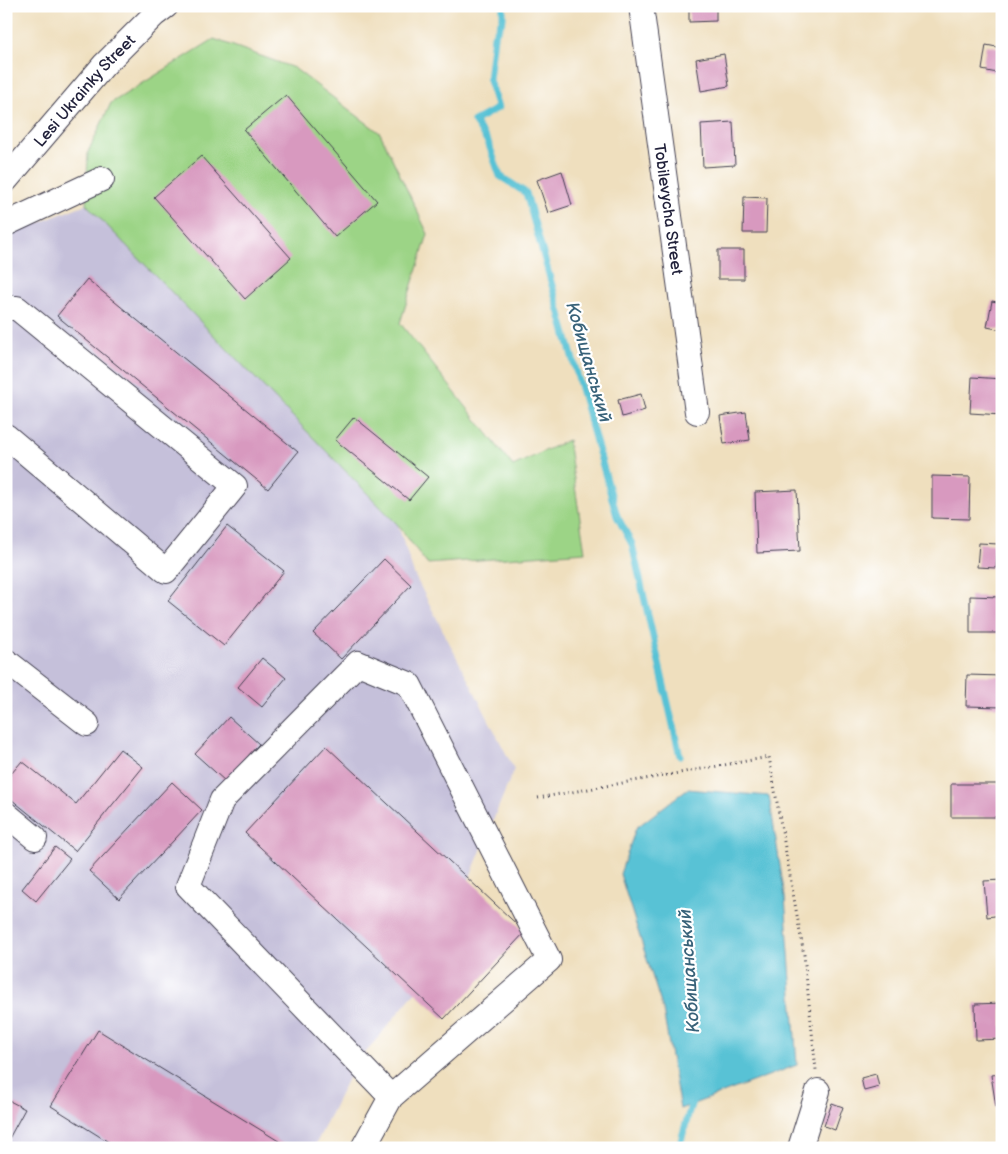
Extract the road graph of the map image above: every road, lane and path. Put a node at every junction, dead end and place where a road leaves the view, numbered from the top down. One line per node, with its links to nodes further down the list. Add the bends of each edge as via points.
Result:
1 (166, 6): 4 (street, Lesi Ukrainky Street, via 104,65)
2 (641, 6): 7 (street, Tobilevycha Street)
3 (102, 179): 5 (street)
4 (6, 180)
5 (6, 224)
6 (6, 308): 8 (street, via 17,308 235,486 166,570)
7 (697, 412)
8 (6, 436)
9 (6, 661): 10 (street)
10 (87, 724)
11 (538, 798): 14 (path, via 770,757 804,955)
12 (6, 814): 13 (street)
13 (35, 838)
14 (818, 1090): 17 (street)
15 (391, 1097): 15 (street, via 188,886 222,800 358,663 408,684 549,960); 16 (street)
16 (362, 1148)
17 (800, 1148)

